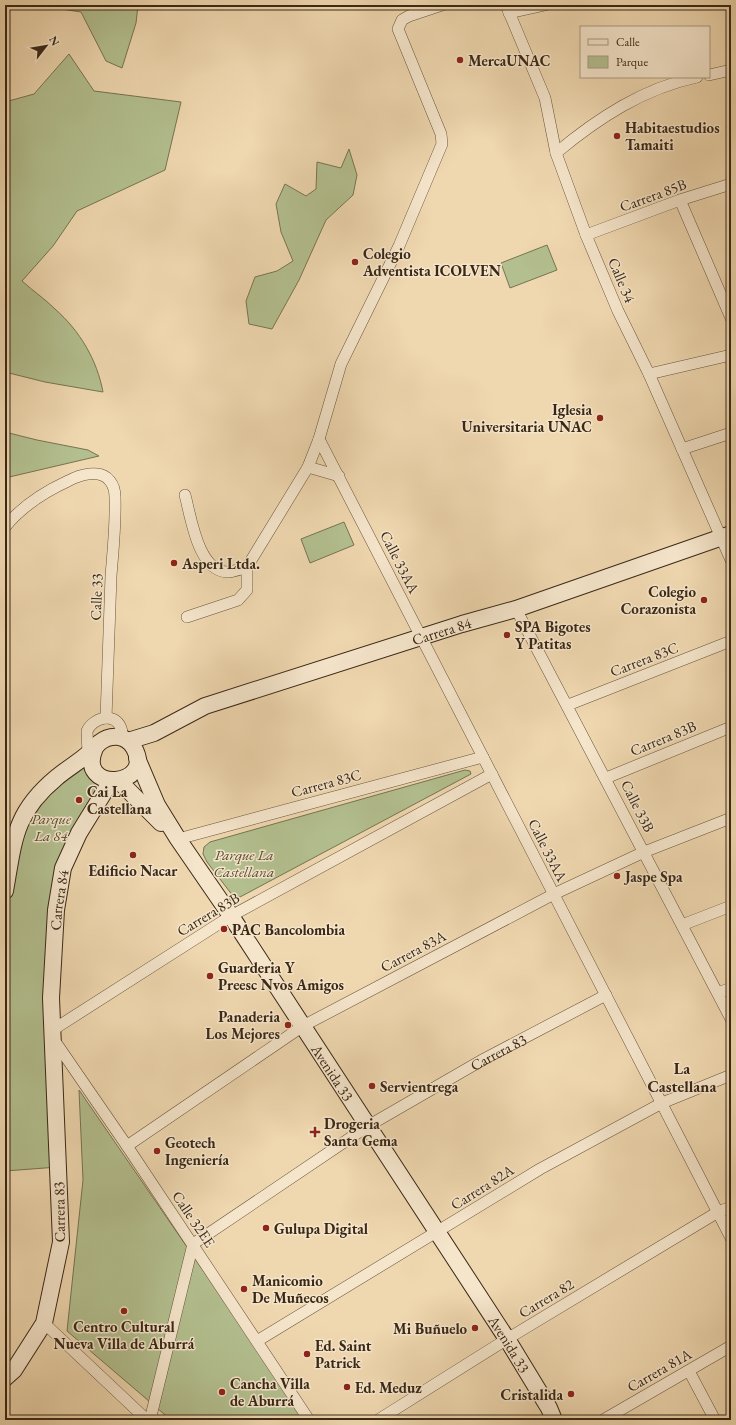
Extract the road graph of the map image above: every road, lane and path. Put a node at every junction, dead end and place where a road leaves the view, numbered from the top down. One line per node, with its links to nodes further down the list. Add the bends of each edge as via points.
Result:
1 (442, 5): 15 (street, via 409,16 402,20 398,29 441,134 442,144 399,246 341,364)
2 (546, 5): 3 (street)
3 (507, 9): 7 (street, Calle 34, via 545,98)
4 (731, 70): 5 (street)
5 (710, 74)
6 (693, 78): 7 (street, via 662,86 636,98 582,131)
7 (556, 153): 10 (street, Calle 34)
8 (731, 184): 9 (street, Carrera 85B)
9 (680, 200): 10 (street, Carrera 85B); 11 (street)
10 (586, 235): 13 (street, Calle 34, via 618,311)
11 (731, 318)
12 (731, 355): 13 (street)
13 (649, 374): 16 (street, Calle 34)
14 (731, 433): 16 (street)
15 (319, 440): 17 (street); 18 (street, Calle 33AA)
16 (682, 449): 21 (street, Calle 34)
17 (308, 467): 18 (street); 23 (street)
18 (339, 476): 26 (street, Calle 33AA)
19 (185, 495): 23 (street, via 198,544 205,558 213,567 228,572)
20 (5, 526): 29 (street, Calle 33, via 33,500 73,478 99,474 109,479 114,487 116,522)
21 (727, 536): 22 (street, Calle 34); 24 (street, Carrera 84)
22 (731, 560)
23 (247, 567): 25 (street, via 247,590 238,600)
24 (516, 609): 26 (street, Carrera 84); 28 (street, Calle 33B)
25 (187, 617)
26 (421, 638): 31 (street, Carrera 84, via 205,706); 33 (street, Calle 33AA)
27 (731, 641): 28 (street, Carrera 83C)
28 (568, 705): 35 (street, Calle 33B)
29 (106, 718): 31 (street, via 118,723); 32 (street, via 96,720 89,726 87,731)
30 (731, 727): 35 (street, Carrera 83B)
31 (131, 747): 32 (street, via 110,737); 36 (street, via 136,764 130,775); 38 (street, Avenida 33, via 157,805)
32 (91, 750): 36 (street, via 94,769 101,777); 40 (street, via 44,789 28,806 13,844)
33 (483, 756): 34 (street, Calle 33AA); 38 (street, Carrera 83C)
34 (492, 774): 41 (street, Calle 33AA); 43 (street, Carrera 83B)
35 (606, 778): 39 (street, Calle 33B)
36 (115, 781): 38 (street, Avenida 33); 50 (street, Carrera 84, via 79,833 63,868 56,910 50,998)
37 (731, 818): 39 (street, Carrera 83A)
38 (178, 839): 43 (street, Avenida 33)
39 (644, 852): 41 (street, Carrera 83A); 44 (street, Calle 33B)
40 (5, 891)
41 (554, 894): 47 (street, Calle 33AA); 49 (street, Carrera 83A)
42 (731, 906): 44 (street)
43 (231, 916): 49 (street, Avenida 33); 50 (street, Carrera 83B)
44 (682, 925): 46 (street, Calle 33B)
45 (731, 988): 46 (street)
46 (718, 993): 48 (street, Calle 33B)
47 (606, 995): 52 (street, Calle 33AA); 53 (street, Carrera 83, via 484,1059)
48 (731, 1019)
49 (303, 1026): 53 (street, Avenida 33); 54 (street, Carrera 83A)
50 (52, 1033): 54 (street, Calle 32EE); 60 (street, Carrera 83, via 61,1242)
51 (731, 1076): 52 (street, Carrera 82A)
52 (662, 1104): 56 (street, Calle 33AA); 57 (street, Carrera 82A, via 540,1169)
53 (368, 1126): 57 (street, Avenida 33); 59 (street, Carrera 83)
54 (127, 1146): 59 (street, Calle 32EE)
55 (731, 1207): 56 (street, Carrera 82)
56 (718, 1212): 58 (street, Calle 33AA); 61 (street, Carrera 82)
57 (437, 1233): 61 (street, Avenida 33); 62 (street, Carrera 82A)
58 (731, 1238)
59 (193, 1244): 62 (street, Calle 32EE); 67 (street)
60 (44, 1323): 65 (street, Carrera 83, via 14,1370); 67 (street)
61 (507, 1339): 66 (street, Avenida 33); 69 (street, Carrera 82)
62 (257, 1342): 68 (street, Calle 32EE)
63 (731, 1346): 64 (street, Carrera 81A)
64 (689, 1371): 71 (street, Carrera 81A); 72 (street)
65 (5, 1378)
66 (552, 1414): 70 (street, Avenida 33)
67 (148, 1420)
68 (309, 1420)
69 (378, 1420)
70 (559, 1420)
71 (602, 1420)
72 (715, 1420)

